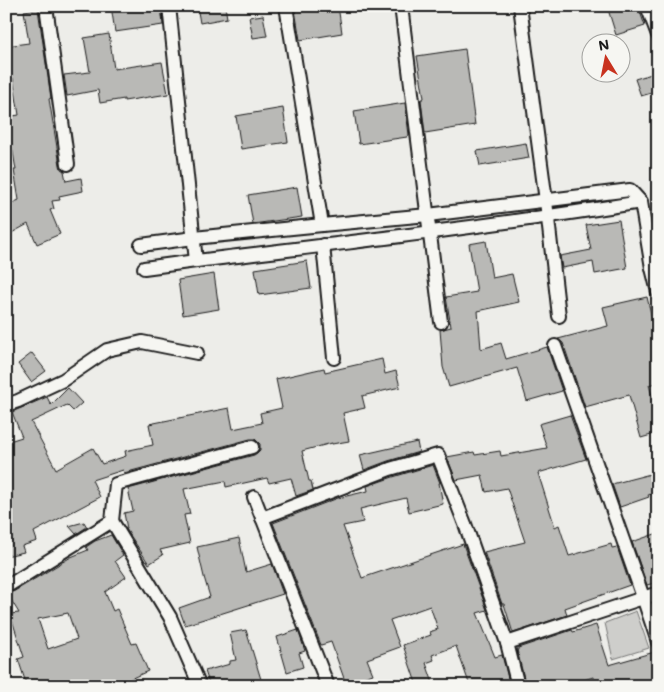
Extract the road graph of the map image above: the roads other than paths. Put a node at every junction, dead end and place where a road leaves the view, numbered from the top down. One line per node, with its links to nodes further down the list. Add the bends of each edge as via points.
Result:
1 (46, 6): 8 (street)
2 (169, 6): 15 (street)
3 (286, 6): 13 (street)
4 (401, 6): 11 (street)
5 (520, 6): 9 (street)
6 (649, 7): 7 (street)
7 (658, 35)
8 (68, 164)
9 (546, 200): 10 (street, via 630,190); 11 (street); 12 (street)
10 (641, 202): 12 (street); 19 (street)
11 (428, 215): 13 (street); 14 (street)
12 (548, 216): 14 (street); 22 (street)
13 (322, 225): 15 (street)
14 (429, 232): 17 (street); 23 (street)
15 (194, 238): 16 (street); 18 (street)
16 (141, 245)
17 (323, 245): 18 (street); 26 (street)
18 (196, 261): 20 (street)
19 (655, 267): 21 (street)
20 (144, 268)
21 (658, 292)
22 (559, 316)
23 (441, 322)
24 (555, 346): 34 (street)
25 (196, 353): 27 (street, via 142,342 107,350 63,380)
26 (334, 358)
27 (6, 405)
28 (252, 447): 31 (street, via 116,484)
29 (254, 497): 30 (street)
30 (262, 518): 36 (street, via 390,469 438,455); 38 (street)
31 (112, 521): 32 (street); 37 (street, via 170,617)
32 (6, 587)
33 (658, 593): 34 (street)
34 (643, 597): 35 (street); 36 (street)
35 (658, 642)
36 (507, 643): 39 (street)
37 (200, 686)
38 (328, 686)
39 (518, 686)

